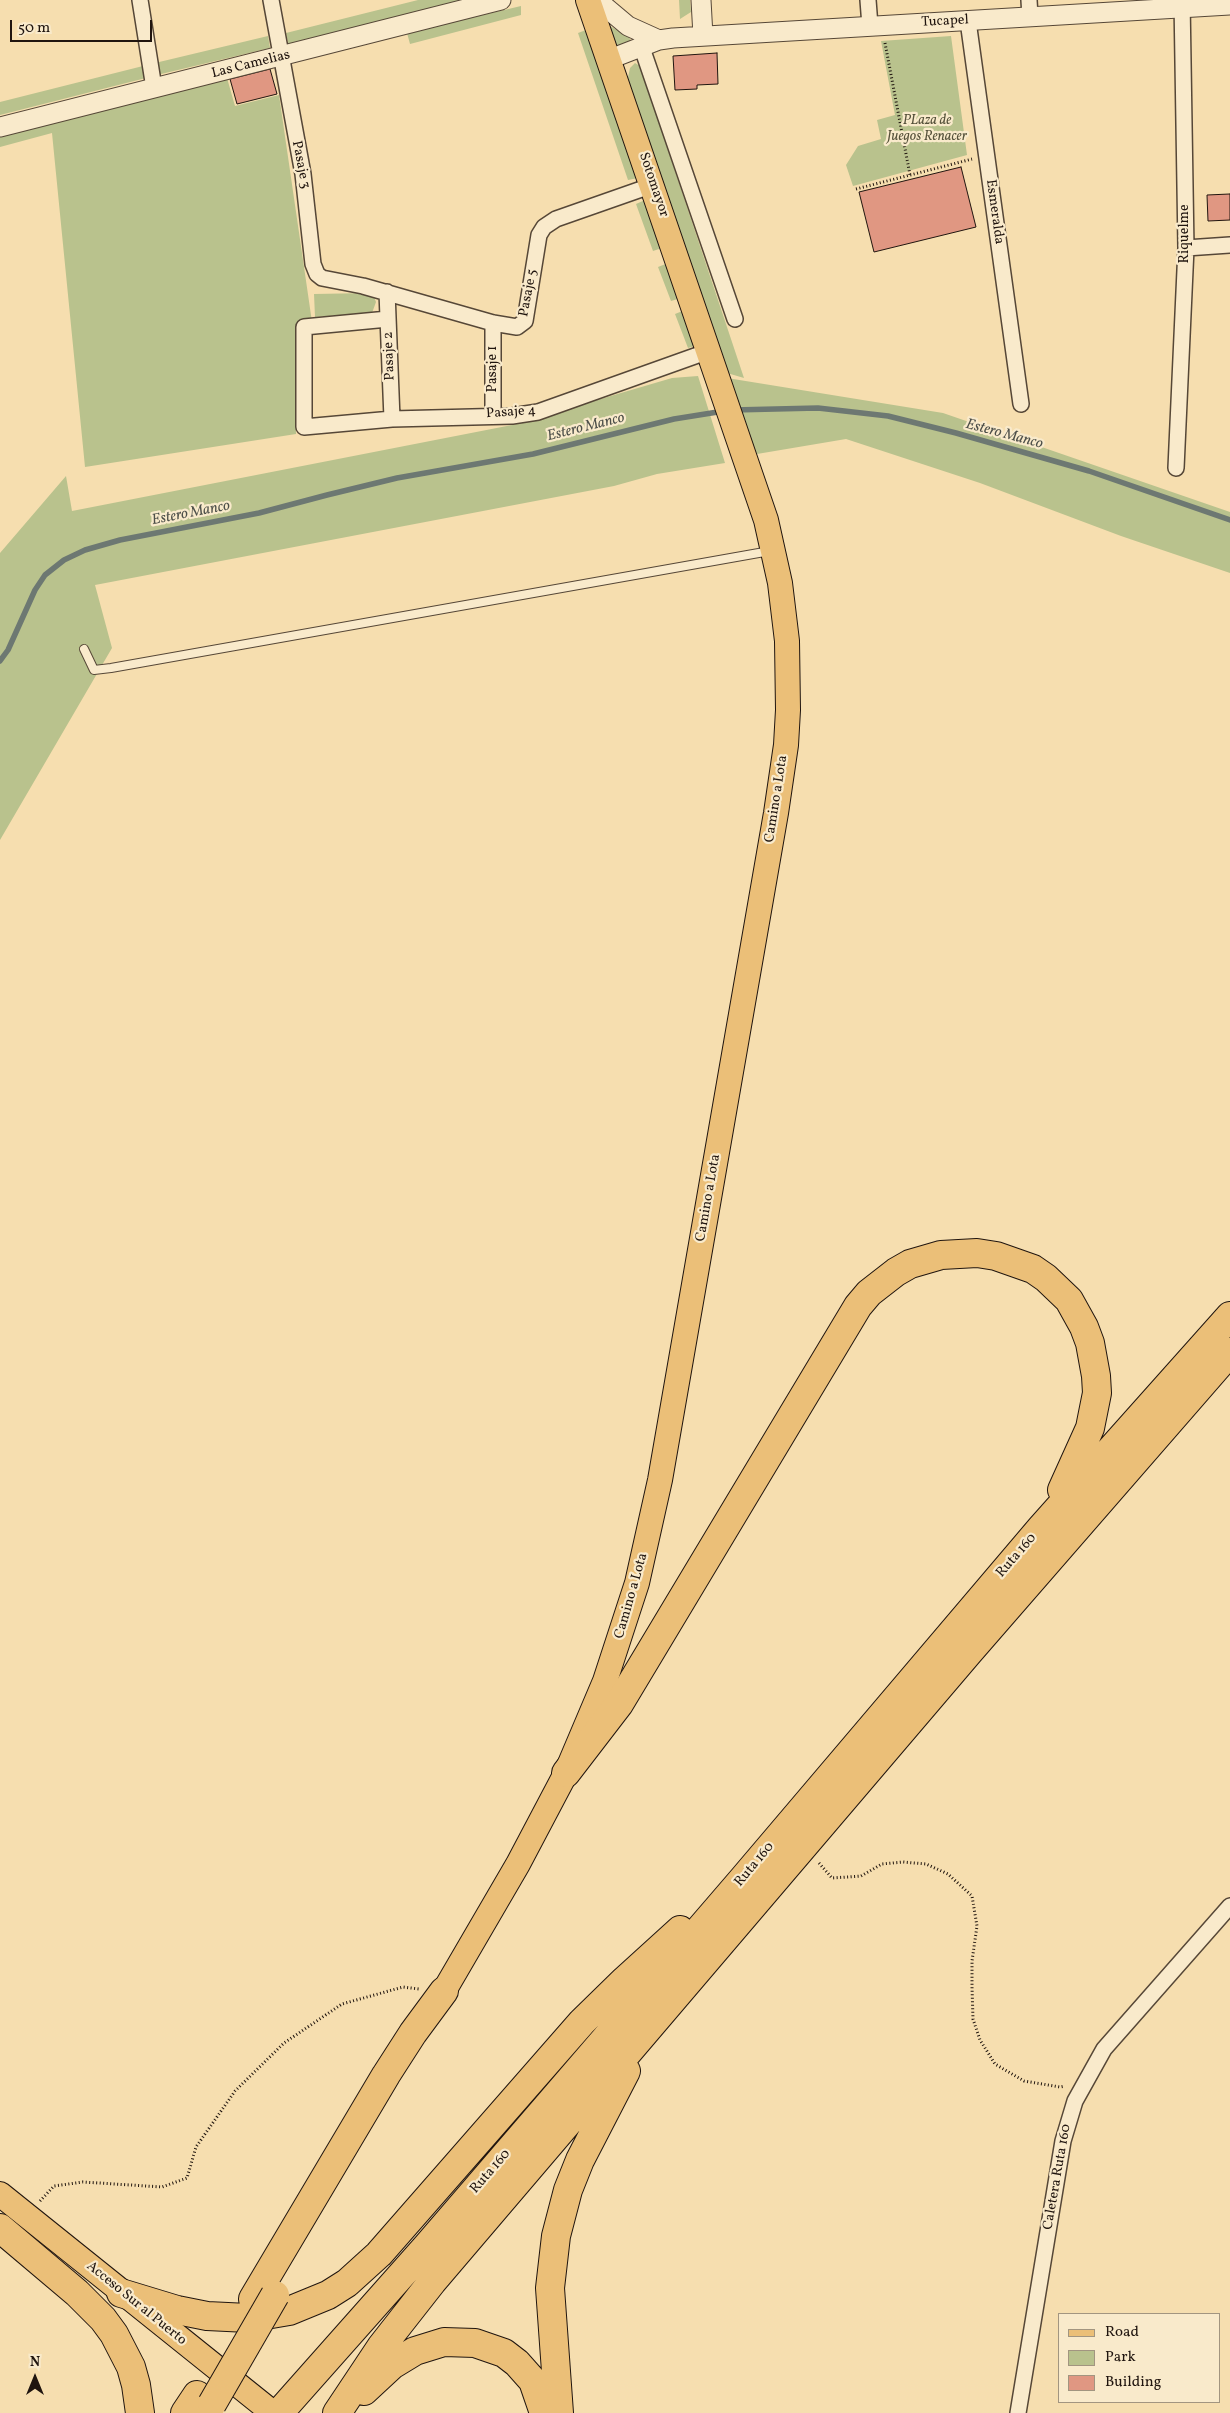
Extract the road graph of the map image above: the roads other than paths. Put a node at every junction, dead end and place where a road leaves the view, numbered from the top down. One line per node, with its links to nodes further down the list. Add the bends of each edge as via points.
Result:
1 (140, 0): 18 (street)
2 (271, 0): 16 (street, Pasaje 3)
3 (501, 0): 16 (street, Las Camelias)
4 (588, 0): 17 (main road, Sotomayor)
5 (597, 0): 14 (street, Tucapel, via 628,26)
6 (701, 0): 13 (street)
7 (868, 0): 12 (street)
8 (1182, 4): 9 (street, Tucapel); 10 (street, Tucapel); 22 (street, Riquelme)
9 (1230, 5)
10 (1029, 9): 11 (street, Tucapel)
11 (968, 21): 12 (street, Tucapel); 29 (street, Esmeralda)
12 (876, 25): 13 (street, Tucapel)
13 (703, 36): 14 (street, Tucapel)
14 (659, 40): 15 (street, Tucapel)
15 (642, 48): 17 (street, Tucapel); 26 (street)
16 (281, 57): 18 (street, Las Camelias); 23 (street, Pasaje 3)
17 (610, 60): 20 (main road, Sotomayor)
18 (154, 88): 19 (street, Las Camelias)
19 (0, 127)
20 (653, 185): 27 (street, Pasaje 5, via 544,226 539,235 525,321 517,327); 28 (main road, Sotomayor)
21 (1230, 245): 22 (street)
22 (1186, 248): 32 (street, Riquelme)
23 (317, 274): 24 (street, Pasaje 5, via 328,280)
24 (388, 292): 25 (street, Pasaje 2); 27 (street, Pasaje 5)
25 (388, 319): 31 (street, Pasaje 2); 31 (street, Pasaje 4, via 304,327 304,427)
26 (735, 319)
27 (493, 323): 30 (street, Pasaje 1)
28 (712, 361): 30 (street, Pasaje 4, via 538,412); 33 (main road, Camino a Lota)
29 (1021, 404)
30 (493, 415): 31 (street, Pasaje 4)
31 (392, 419)
32 (1176, 468)
33 (774, 550): 34 (lane, via 102,669 94,670); 38 (main road, Camino a Lota, via 784,614 788,674 786,745 777,804 650,1532 622,1633 590,1720)
34 (84, 649)
35 (1230, 1316): 37 (highway, Ruta 160)
36 (1230, 1352): 42 (highway, Ruta 160)
37 (1041, 1528): 38 (highway, via 1079,1456 1095,1411 1094,1360 1081,1320 1058,1288 1015,1262 977,1253 957,1253 910,1264 882,1282 858,1306 619,1704); 39 (highway, Ruta 160)
38 (566, 1773): 41 (main road, Camino a Lota)
39 (743, 1879): 45 (highway, via 660,1947 582,2022 379,2254 347,2283 295,2309 248,2318 177,2310); 46 (highway, Ruta 160)
40 (1230, 1906): 54 (street, Caletera Ruta 160, via 1116,2034 1084,2082 1063,2141)
41 (444, 1992): 47 (highway, bridge, via 402,2076)
42 (663, 2010): 50 (highway, Ruta 160, via 432,2282 381,2347); 53 (highway, via 594,2130 561,2213 550,2288)
43 (0, 2194): 45 (main road, Acceso Sur al Puerto)
44 (0, 2228): 48 (highway, via 77,2292 103,2319 131,2367)
45 (121, 2292): 49 (main road, Acceso Sur al Puerto)
46 (287, 2404)
47 (200, 2406)
48 (140, 2413)
49 (273, 2413)
50 (337, 2413)
51 (341, 2413): 52 (highway, via 403,2357 429,2346 460,2341 490,2347 517,2362 532,2381)
52 (544, 2413)
53 (559, 2413)
54 (1018, 2413)

